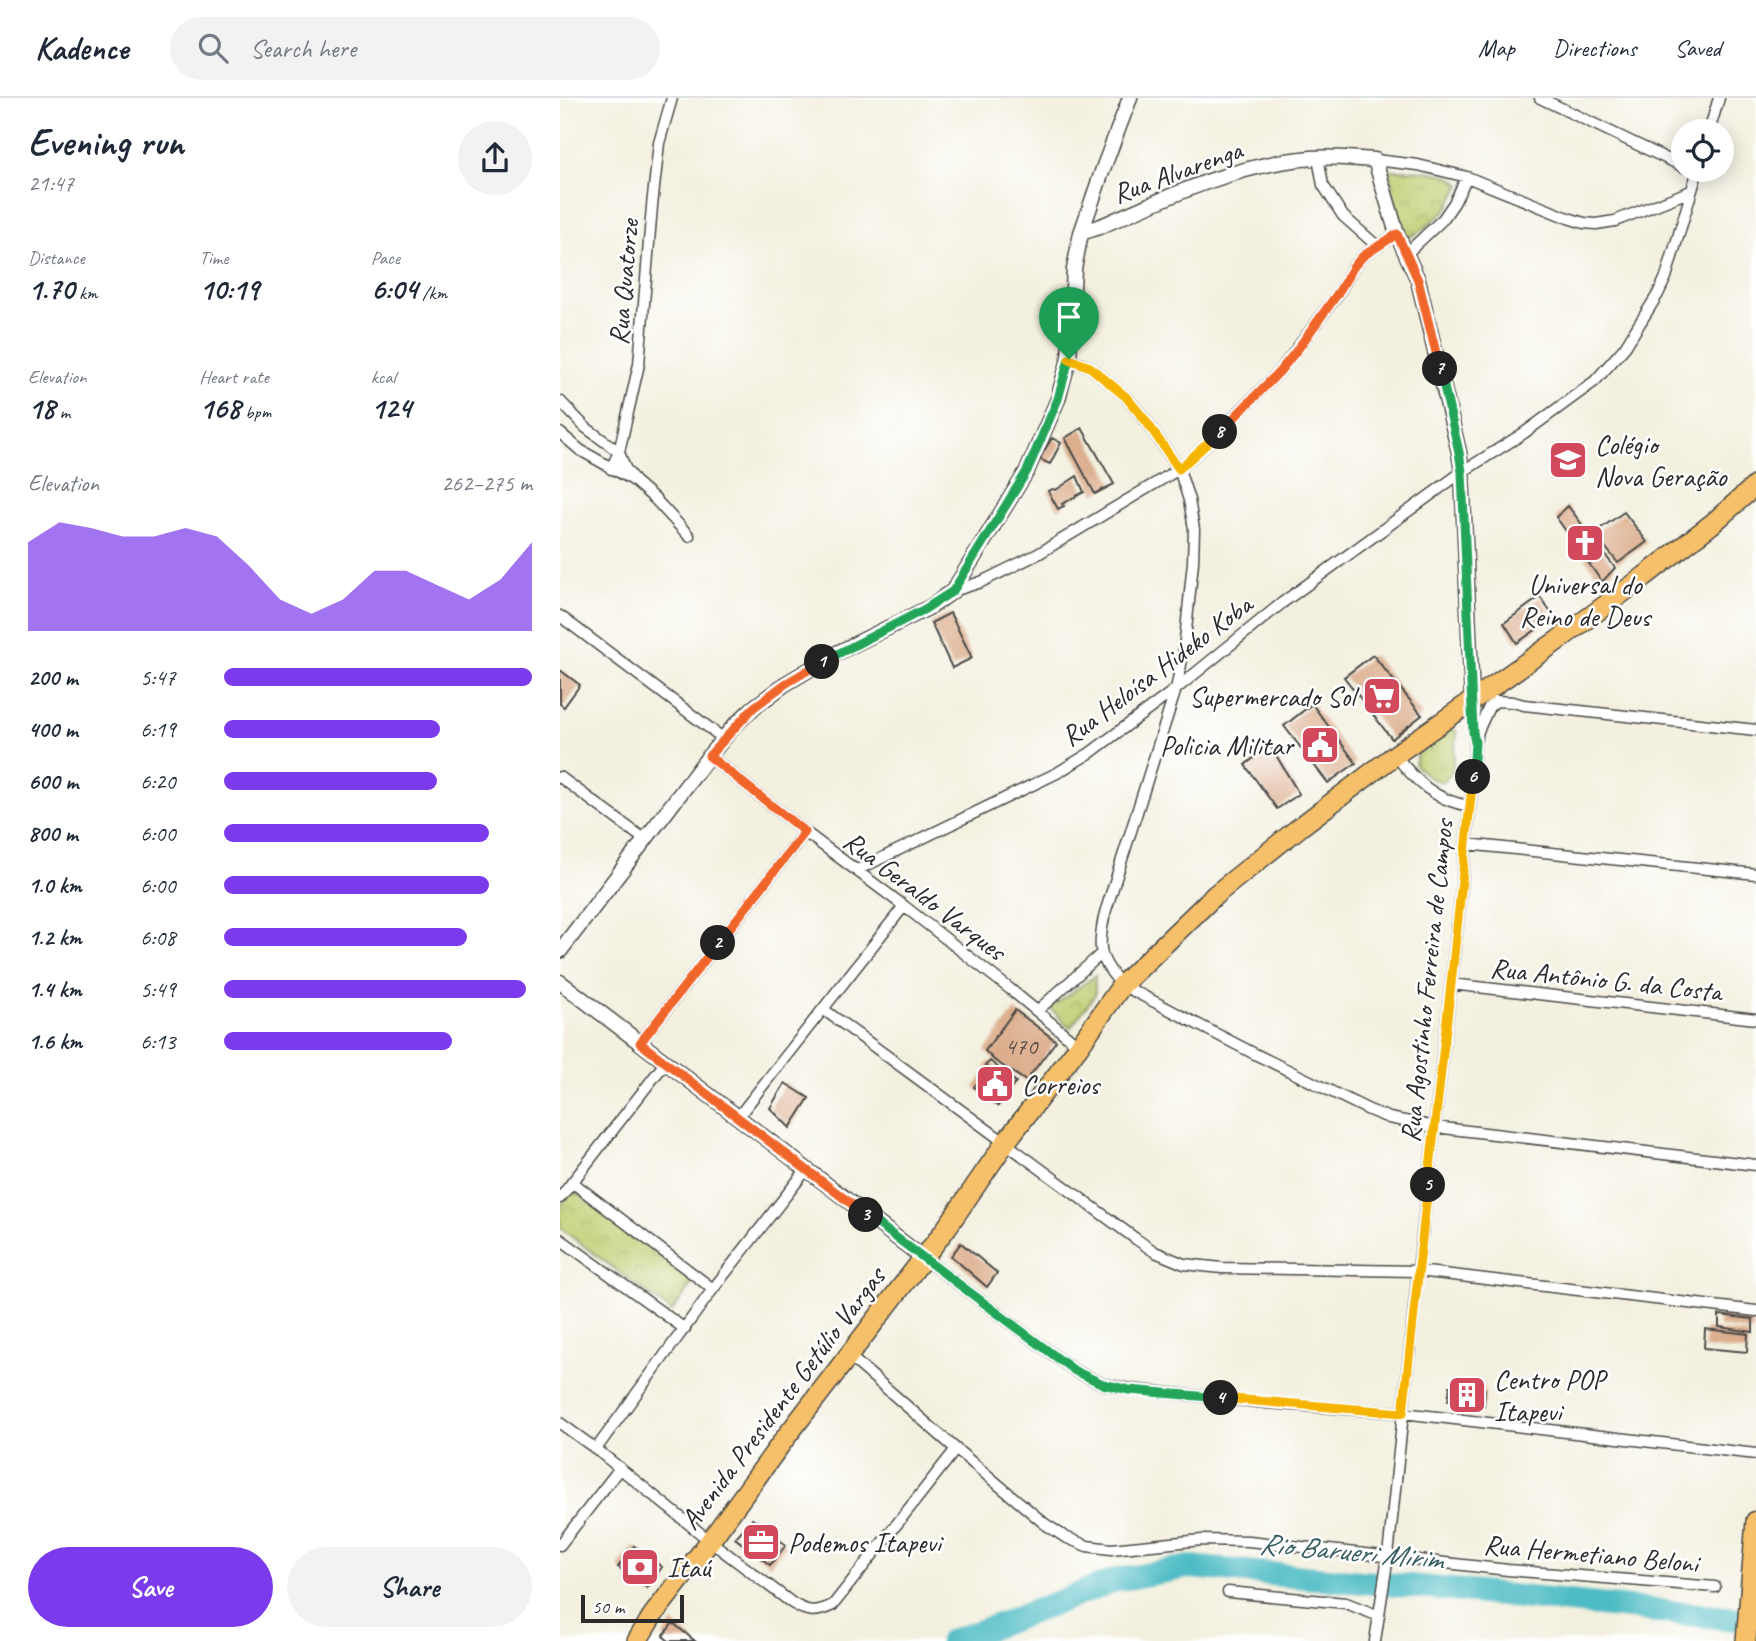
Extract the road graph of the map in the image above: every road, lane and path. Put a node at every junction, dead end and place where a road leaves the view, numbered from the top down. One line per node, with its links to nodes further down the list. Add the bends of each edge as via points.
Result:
1 (672, 98): 19 (street, Rua Quatorze, via 659,143 639,364)
2 (1130, 98): 12 (street)
3 (1540, 98): 8 (street)
4 (1719, 98): 5 (street)
5 (1713, 119)
6 (1318, 158): 7 (street, Rua Alvarenga); 12 (street, Rua Alvarenga, via 1221,176); 14 (street, via 1324,185 1343,216)
7 (1376, 160): 9 (street); 13 (street, Rua Agostinho Ferreira de Campos)
8 (1671, 161)
9 (1467, 177): 11 (street, via 1568,218 1597,224); 15 (street, via 1443,219)
10 (1692, 182): 11 (street, Rua Heloísa Hideko Koba)
11 (1690, 191): 22 (street, Rua Heloísa Hideko Koba, via 1666,277 1625,347 1595,381)
12 (1081, 233): 16 (street, via 1074,269)
13 (1397, 234): 14 (street); 15 (street, Rua Agostinho Ferreira de Campos)
14 (1377, 246): 21 (street, via 1354,266 1280,371)
15 (1407, 253): 22 (street, Rua Agostinho Ferreira de Campos)
16 (1069, 359): 21 (street, via 1090,367 1126,397); 26 (street, via 1058,399 1027,471)
17 (560, 401): 19 (street)
18 (560, 433): 20 (street)
19 (620, 452): 20 (street, Rua Quatorze); 23 (street)
20 (611, 469): 23 (street)
21 (1179, 469): 26 (street, via 1038,554); 28 (street, via 1194,529 1184,650)
22 (1462, 472): 28 (street, Rua Heloísa Hideko Koba, via 1282,603); 29 (street, Rua Agostinho Ferreira de Campos)
23 (633, 480): 25 (street)
24 (1756, 485): 29 (highway, Avenida Presidente Getúlio Vargas)
25 (689, 536)
26 (953, 591): 31 (street, via 785,684 753,708)
27 (560, 616): 31 (street)
28 (1176, 689): 40 (street, Rua Heloísa Hideko Koba, via 1057,773); 44 (street, via 1105,914)
29 (1480, 704): 30 (street, via 1502,701); 32 (street, Rua Agostinho Ferreira de Campos); 32 (street); 33 (highway, Avenida Presidente Getúlio Vargas)
30 (1756, 730)
31 (724, 739): 34 (street)
32 (1475, 742): 36 (street, Rua Agostinho Ferreira de Campos)
33 (1395, 755): 36 (street, via 1431,792); 47 (highway, Avenida Presidente Getúlio Vargas, via 1215,895)
34 (709, 756): 37 (street, Rua Geraldo Varques); 38 (street)
35 (560, 777): 38 (street)
36 (1470, 806): 39 (street, Rua Agostinho Ferreira de Campos)
37 (805, 832): 40 (street, Rua Geraldo Varques); 51 (street)
38 (644, 839): 43 (street)
39 (1466, 844): 41 (street); 46 (street, Rua Agostinho Ferreira de Campos)
40 (858, 870): 42 (street, Rua Geraldo Varques)
41 (1756, 874)
42 (904, 906): 48 (street); 49 (street, Rua Geraldo Varques)
43 (560, 951)
44 (1101, 954): 47 (street); 49 (street)
45 (560, 982): 51 (street)
46 (1451, 984): 50 (street, Rua Antônio G. da Costa); 55 (street, Rua Agostinho Ferreira de Campos)
47 (1122, 985): 52 (highway, Avenida Presidente Getúlio Vargas); 55 (street, via 1369,1110)
48 (823, 1009): 54 (street); 56 (street)
49 (1037, 1011): 52 (street, Rua Geraldo Varques)
50 (1756, 1018)
51 (640, 1043): 53 (street)
52 (1079, 1046): 56 (highway, Avenida Presidente Getúlio Vargas)
53 (665, 1063): 54 (street); 59 (street)
54 (738, 1116): 58 (street)
55 (1434, 1127): 57 (street); 63 (street, Rua Agostinho Ferreira de Campos)
56 (1005, 1143): 62 (highway, Avenida Presidente Getúlio Vargas); 63 (street, via 1136,1239 1184,1264)
57 (1756, 1165)
58 (806, 1170): 62 (street); 64 (street)
59 (572, 1182): 60 (street); 64 (street)
60 (560, 1198)
61 (560, 1239): 66 (street)
62 (922, 1257): 67 (highway, Avenida Presidente Getúlio Vargas); 68 (street, via 1075,1371 1103,1384)
63 (1418, 1271): 65 (street); 68 (street, Rua Agostinho Ferreira de Campos)
64 (713, 1289): 66 (street)
65 (1756, 1311)
66 (685, 1329): 70 (street)
67 (848, 1355): 71 (street); 75 (highway, Avenida Presidente Getúlio Vargas)
68 (1403, 1413): 72 (street); 77 (street, Rua Agostinho Ferreira de Campos)
69 (560, 1423): 70 (street)
70 (596, 1449): 73 (street)
71 (956, 1449): 75 (street, via 833,1605 822,1610 803,1610 792,1604); 77 (street, Rua Hermetiano Beloni, via 1045,1524 1087,1546 1111,1549 1223,1539)
72 (1756, 1454)
73 (620, 1468): 75 (street); 76 (street)
74 (1756, 1521): 83 (highway)
75 (710, 1541): 81 (highway, Avenida Presidente Getúlio Vargas)
76 (560, 1545)
77 (1388, 1556): 78 (street, Rua Hermetiano Beloni); 80 (street, Rua Agostinho Ferreira de Campos)
78 (1715, 1587)
79 (1228, 1592): 80 (street, via 1346,1603)
80 (1379, 1616): 82 (street, Rua Agostinho Ferreira de Campos)
81 (643, 1633)
82 (1376, 1641)
83 (1746, 1641)

